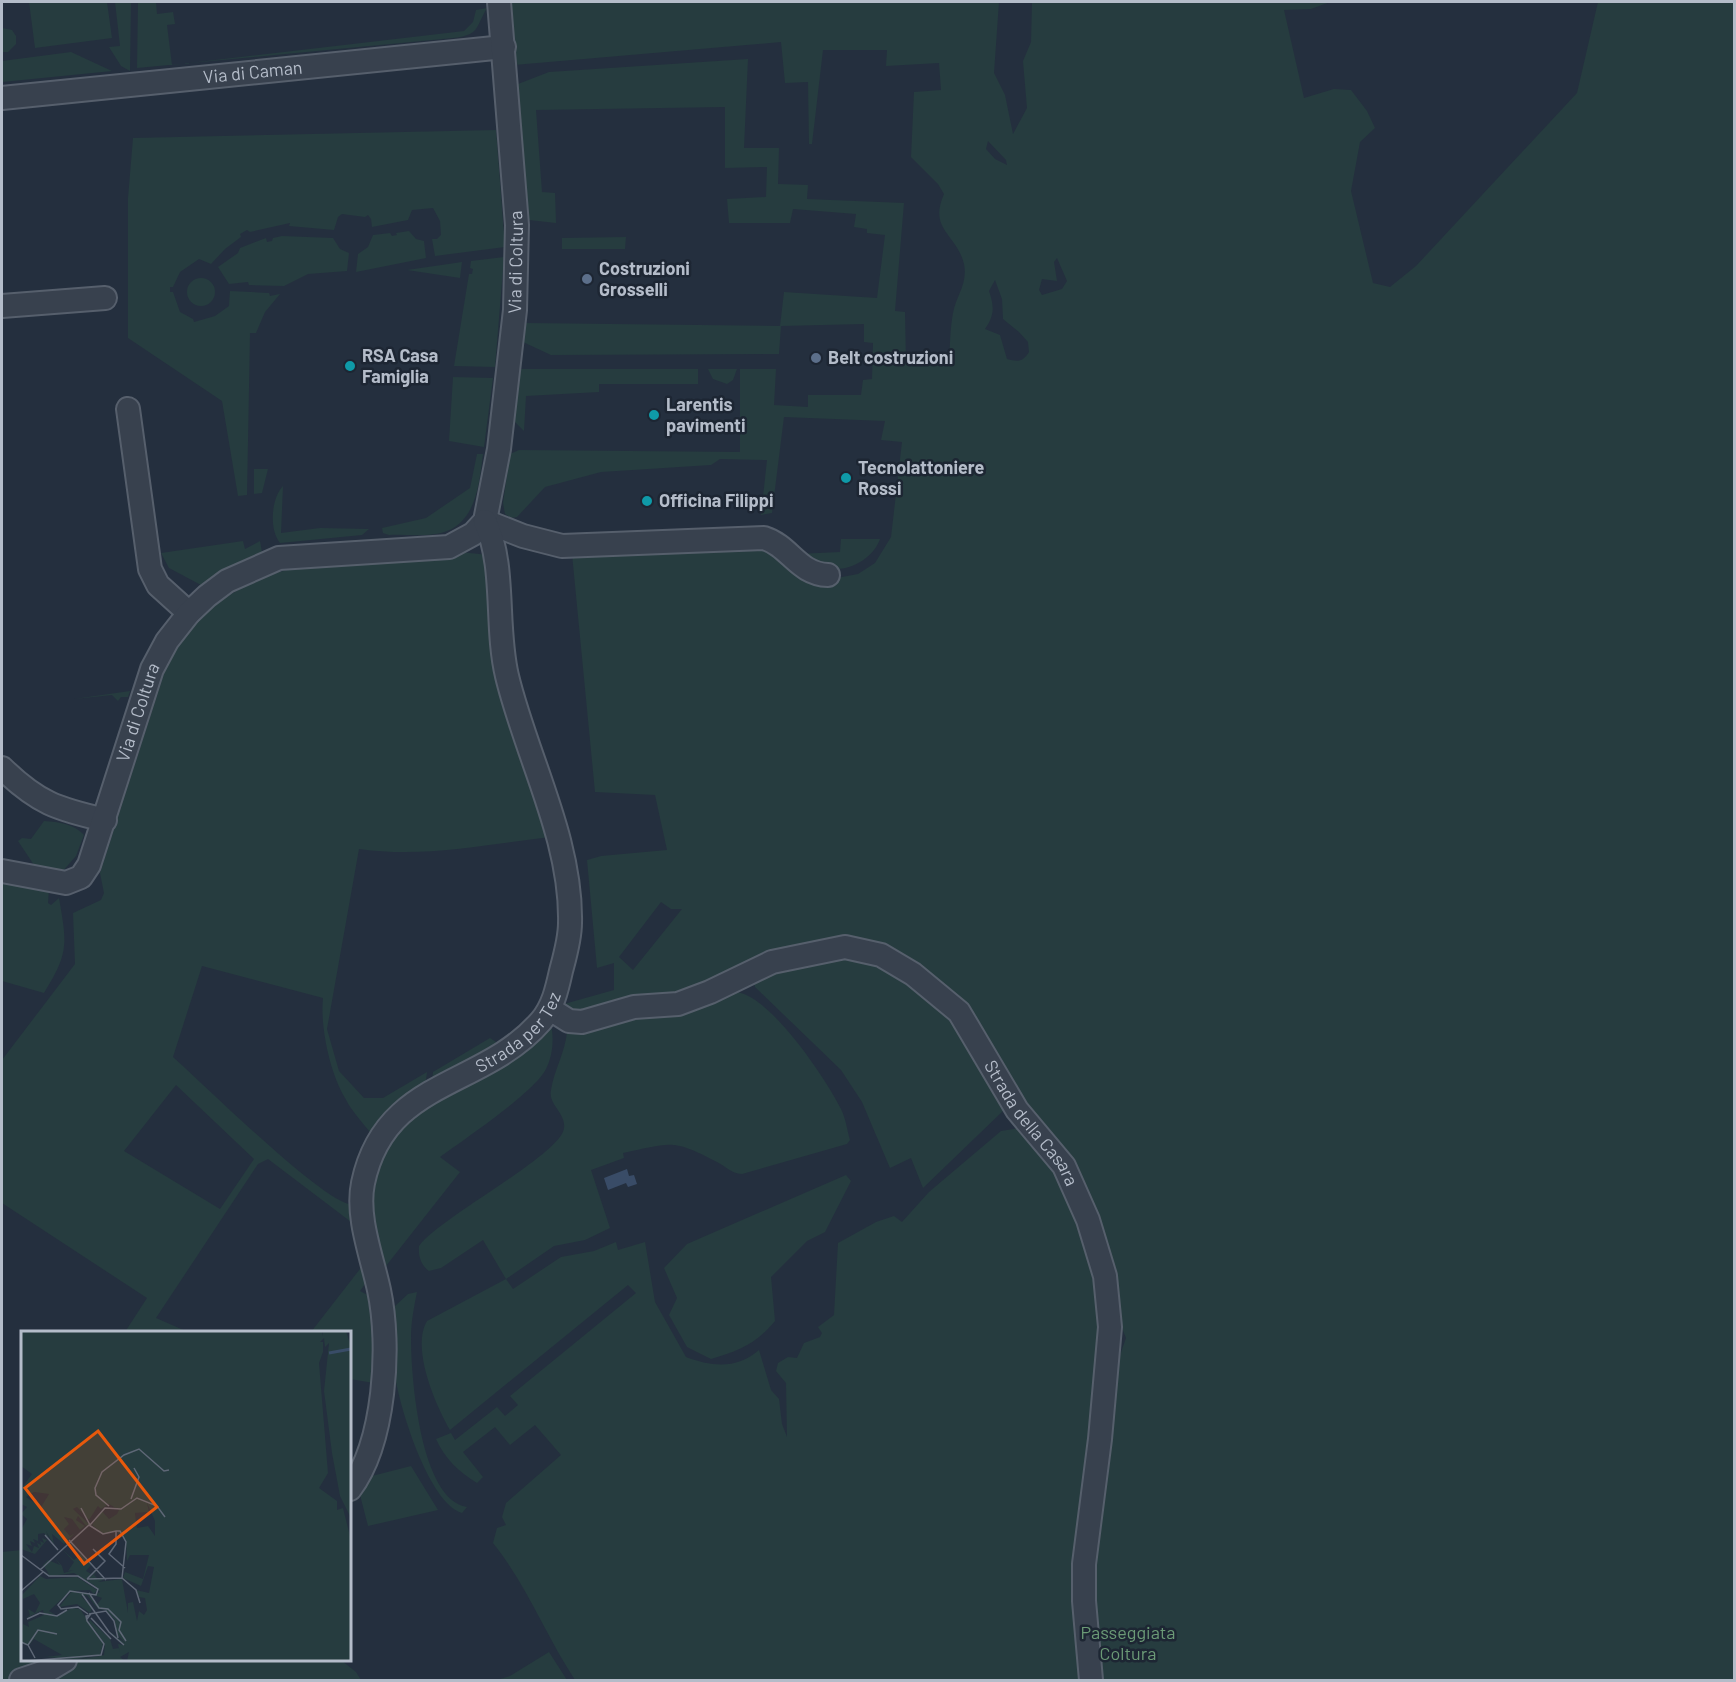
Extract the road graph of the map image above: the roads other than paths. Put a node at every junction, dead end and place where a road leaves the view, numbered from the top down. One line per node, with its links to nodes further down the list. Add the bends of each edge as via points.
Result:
1 (499, 2): 2 (street, Via di Coltura)
2 (504, 47): 3 (street, Via di Caman); 7 (street, Via di Coltura, via 517,225 517,280 500,446)
3 (2, 98)
4 (105, 298): 5 (street)
5 (2, 306)
6 (128, 409): 9 (street, via 150,569 158,585)
7 (485, 521): 8 (street, via 562,546 764,538 782,548 806,571); 9 (street, Via di Coltura, via 461,542 436,549 279,558 227,581); 13 (street, Strada per Tez, via 495,546 498,618 507,676 564,864 569,893 570,925)
8 (828, 575)
9 (189, 613): 11 (street, Via di Coltura, via 152,669)
10 (2, 768): 11 (street, via 42,802)
11 (105, 820): 12 (street, Via di Coltura, via 86,872 74,882)
12 (2, 871)
13 (550, 1009): 14 (street, Strada per Tez, via 531,1031 491,1060 401,1111 374,1146 361,1205 383,1311 381,1400 368,1459); 17 (street, Strada della Casara, via 569,1021 582,1022 634,1007 678,1004 772,962 845,947 881,955 913,974 959,1012 1017,1110 1064,1166 1088,1220 1105,1276 1110,1327 1084,1564)
14 (351, 1487)
15 (61, 1661): 16 (street, via 45,1672)
16 (21, 1680)
17 (1091, 1680)

